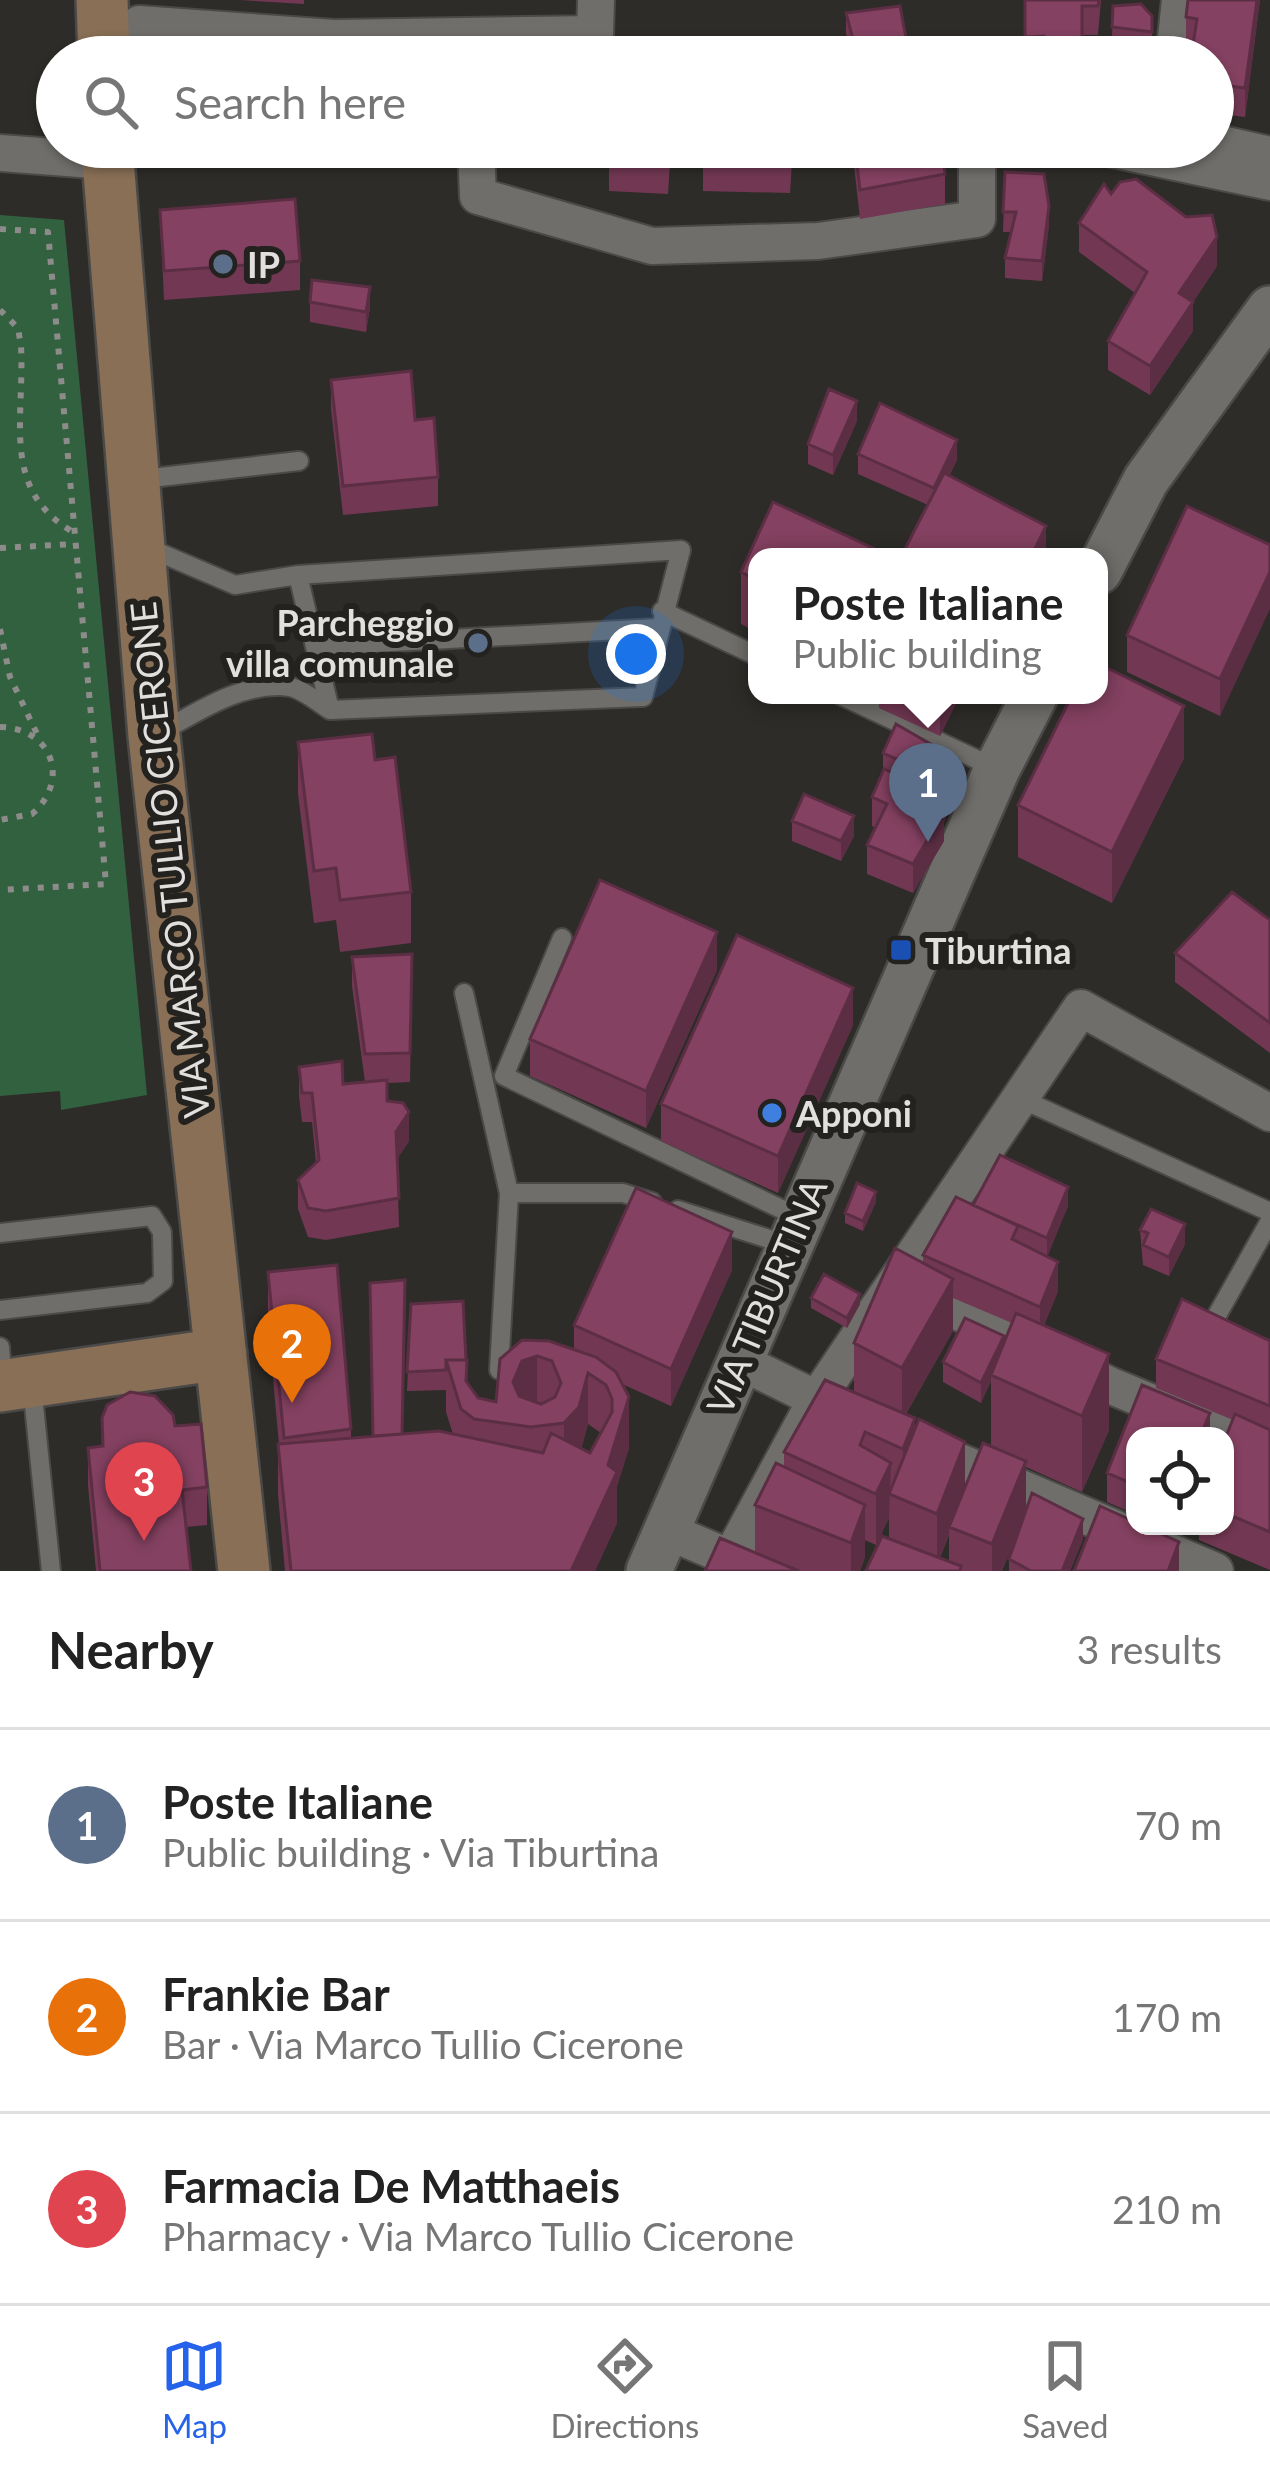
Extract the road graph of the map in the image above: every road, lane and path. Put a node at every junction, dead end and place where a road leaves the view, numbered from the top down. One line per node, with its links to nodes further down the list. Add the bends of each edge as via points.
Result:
1 (596, 0): 5 (street, via 595,34)
2 (1180, 0): 6 (street)
3 (115, 27): 4 (street)
4 (294, 36)
5 (578, 36)
6 (1176, 36)
7 (1234, 147): 10 (street)
8 (0, 153): 9 (street)
9 (36, 153)
10 (1270, 155)
11 (108, 168): 20 (main road, VIA MARCO TULLIO CICERONE)
12 (477, 168): 13 (street, via 478,196 652,246 818,241 977,220)
13 (976, 168)
14 (1203, 168): 15 (street)
15 (1270, 182)
16 (0, 229): 21 (path, via 48,232)
17 (1270, 309): 25 (street, via 1146,480)
18 (0, 310): 21 (path, via 18,328 21,346 16,465 41,512)
19 (298, 461): 20 (lane)
20 (130, 481): 22 (main road, VIA MARCO TULLIO CICERONE)
21 (74, 532): 23 (path)
22 (136, 543): 26 (lane, via 235,585); 35 (main road, VIA MARCO TULLIO CICERONE)
23 (76, 544): 24 (path); 39 (path, via 106,884)
24 (0, 548)
25 (1108, 554)
26 (298, 574): 27 (lane, via 681,550); 29 (lane)
27 (660, 620): 29 (lane); 30 (lane); 33 (lane, via 643,697)
28 (0, 628): 36 (path, via 14,689)
29 (317, 646): 33 (lane)
30 (748, 653)
31 (859, 704): 37 (lane)
32 (1030, 704): 37 (street, VIA TIBURTINA)
33 (330, 710): 35 (lane, via 291,686 250,691)
34 (0, 727): 36 (path)
35 (154, 736): 51 (main road, VIA MARCO TULLIO CICERONE)
36 (44, 743): 38 (path, via 55,773 44,804)
37 (997, 769): 46 (street, VIA TIBURTINA)
38 (0, 820)
39 (0, 890)
40 (562, 938): 46 (lane, via 504,1076)
41 (464, 993): 44 (lane)
42 (1019, 1098): 43 (street, via 1082,1008); 45 (lane); 48 (street)
43 (1264, 1099)
44 (509, 1192): 46 (lane, via 623,1193); 53 (lane)
45 (1270, 1216): 50 (lane)
46 (794, 1232): 52 (street, VIA TIBURTINA)
47 (0, 1233): 49 (lane, via 152,1216 162,1232 163,1281 147,1293)
48 (893, 1280): 55 (street); 56 (street)
49 (0, 1310)
50 (1216, 1318)
51 (221, 1354): 54 (main road); 60 (main road, VIA MARCO TULLIO CICERONE)
52 (737, 1360): 55 (street); 57 (street, VIA TIBURTINA)
53 (499, 1370)
54 (9, 1375): 59 (lane)
55 (816, 1400): 58 (street); 61 (street)
56 (1270, 1452)
57 (658, 1551): 58 (street)
58 (746, 1564)
59 (51, 1571)
60 (244, 1571)
61 (1215, 1571)

